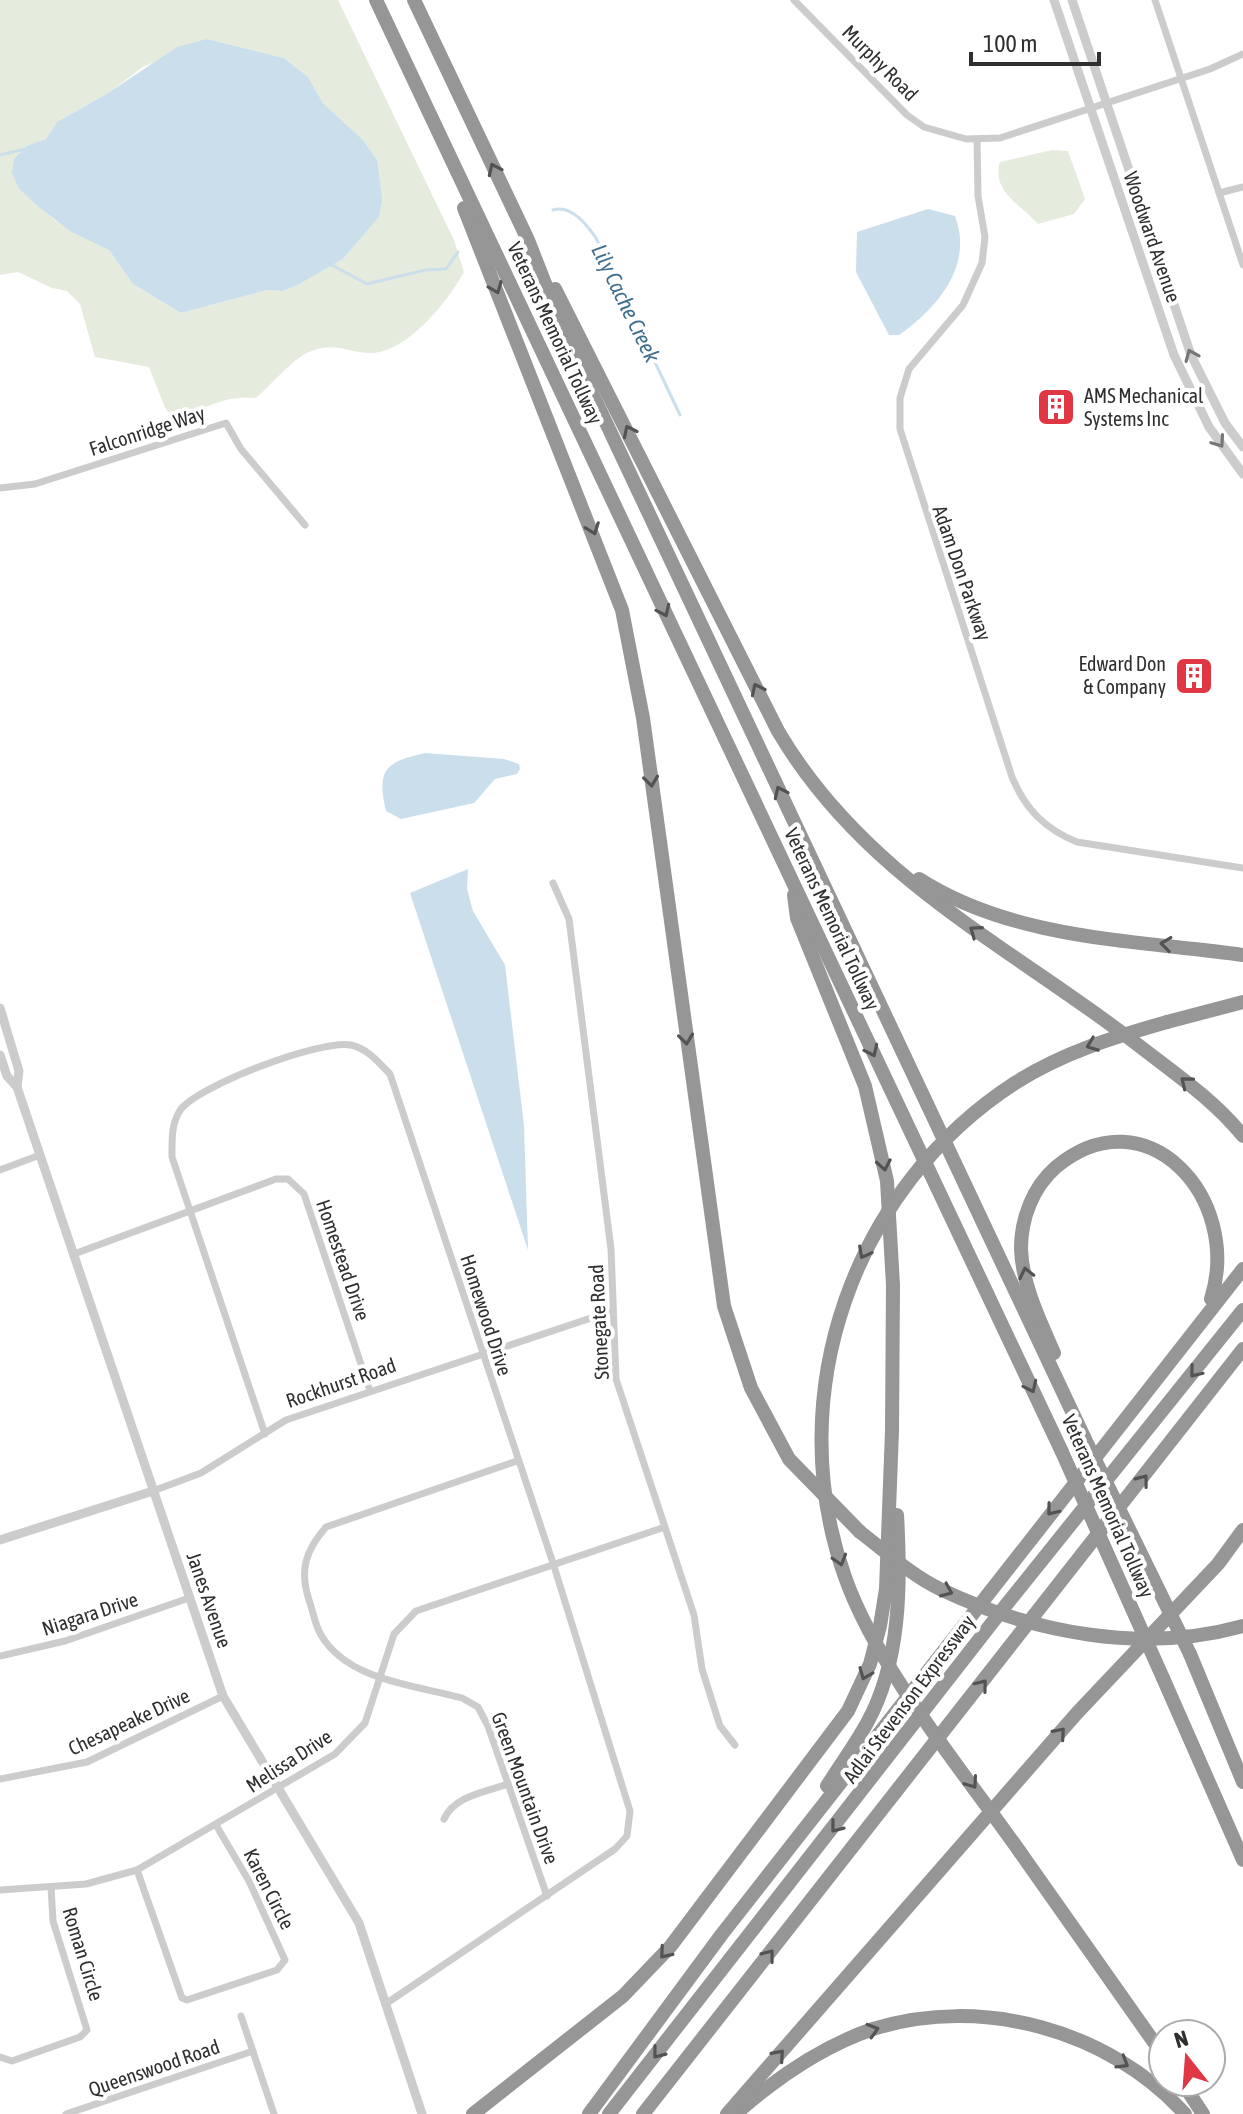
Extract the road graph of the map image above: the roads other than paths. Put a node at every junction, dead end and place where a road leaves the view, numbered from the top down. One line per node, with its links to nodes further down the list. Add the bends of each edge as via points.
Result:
1 (376, 0): 9 (highway, Veterans Memorial Tollway)
2 (414, 0): 15 (highway, Veterans Memorial Tollway, one-way to 2)
3 (794, 0): 12 (street, Murphy Road, via 907,115 924,127)
4 (1054, 0): 11 (street, Woodward Avenue)
5 (1072, 0): 10 (street, Woodward Avenue)
6 (1155, 0): 8 (street)
7 (1243, 54): 8 (street, Murphy Road)
8 (1180, 78): 10 (street, Murphy Road); 14 (street)
9 (416, 85): 23 (highway, Veterans Memorial Tollway, one-way to 23); 52 (highway, one-way to 52, bridge, via 622,610 643,718 715,1258 741,1364 766,1420 789,1459 860,1532 939,1588 1021,1622 1086,1635 1205,1637)
10 (1106, 104): 11 (street, Murphy Road); 17 (street, Woodward Avenue, one-way to 10, via 1191,355)
11 (1090, 110): 12 (street, Murphy Road, via 1013,135); 18 (street, Woodward Avenue, one-way to 18, via 1184,378 1209,427)
12 (977, 140): 22 (street, Adam Don Parkway, via 985,237 982,263 963,305 909,369 900,398 900,429 1012,777 1035,816 1077,842)
13 (1243, 187): 14 (street)
14 (1219, 193): 16 (street)
15 (528, 240): 21 (highway, one-way to 15, via 820,796 778,731 588,348); 43 (highway, Veterans Memorial Tollway, one-way to 15, via 568,342)
16 (1243, 265)
17 (1243, 447)
18 (1243, 474)
19 (0, 488): 20 (street, Falconridge Way, via 35,484 226,423 241,449)
20 (305, 525)
21 (865, 844): 25 (highway, one-way to 21, via 1017,922 947,896); 30 (highway, one-way to 21, via 1217,1108 1118,1029 980,935)
22 (1243, 868)
23 (791, 879): 42 (highway, one-way to 42, via 797,918 865,1086 881,1143 893,1285); 64 (highway, Veterans Memorial Tollway, one-way to 64, bridge, via 1062,1452)
24 (553, 883): 37 (street, Stonegate Road, via 569,919 611,1249)
25 (1243, 955)
26 (1243, 1002): 71 (highway, one-way to 71, bridge, via 1095,1044 1033,1072 986,1104 947,1138 877,1227 849,1286 829,1357 825,1489 845,1577 859,1611 884,1656)
27 (0, 1008): 29 (street, Janes Avenue, via 19,1071)
28 (0, 1055): 29 (street, Janes Avenue)
29 (17, 1087): 31 (street, Janes Avenue)
30 (1243, 1136)
31 (40, 1155): 32 (street); 34 (street, Janes Avenue)
32 (0, 1170)
33 (190, 1211): 34 (street, Homestead Drive); 39 (street, Homewood Drive, via 172,1157 172,1129 192,1098 325,1046 350,1045 369,1052 390,1074); 40 (street, Homestead Drive, via 276,1179 300,1187); 44 (street, Homewood Drive)
34 (74, 1254): 46 (street, Janes Avenue)
35 (1243, 1269): 41 (highway)
36 (1243, 1310): 79 (highway, Adlai Stevenson Expressway, one-way to 79)
37 (612, 1311): 39 (street, Rockhurst Road); 47 (street, Stonegate Road, via 616,1379)
38 (1243, 1349): 80 (highway, one-way to 38)
39 (482, 1354): 40 (street, Rockhurst Road); 45 (street, Homewood Drive)
40 (370, 1391): 44 (street, Rockhurst Road, via 286,1420)
41 (1136, 1406): 43 (highway, one-way to 41, via 1030,1289 1022,1236 1032,1199 1050,1173 1080,1151 1110,1142 1153,1146 1187,1162 1214,1194 1227,1237 1227,1256 1213,1296); 63 (highway, one-way to 63)
42 (892, 1431): 63 (highway, via 898,1537 891,1655 868,1723); 78 (highway, one-way to 78, via 886,1589 870,1664 848,1711 653,1967)
43 (1081, 1431): 58 (highway, Veterans Memorial Tollway, bridge, via 1190,1654)
44 (265, 1434): 46 (street, Rockhurst Road, via 201,1473)
45 (517, 1461): 50 (street, Homewood Drive); 54 (street, Green Mountain Drive, via 347,1517 326,1527 311,1544 304,1573 320,1634 358,1671)
46 (153, 1491): 49 (street, Rockhurst Road); 51 (street, Janes Avenue)
47 (662, 1528): 50 (street, Melissa Drive); 56 (street, Stonegate Road, via 694,1615 702,1669 720,1726)
48 (1243, 1530): 81 (highway, one-way to 48)
49 (0, 1540)
50 (553, 1563): 54 (street, Melissa Drive, via 416,1611 394,1634); 68 (street, Homewood Drive, via 630,1811 627,1836 615,1849)
51 (189, 1598): 53 (street, Niagara Drive, via 65,1641); 55 (street, Janes Avenue)
52 (1243, 1626)
53 (0, 1656)
54 (381, 1676): 59 (street, Green Mountain Drive, via 478,1707); 60 (street, Melissa Drive, via 365,1723 335,1754)
55 (223, 1696): 57 (street, Chesapeake Drive, via 87,1762); 60 (street, Janes Avenue)
56 (735, 1745)
57 (0, 1779)
58 (1243, 1782)
59 (508, 1784): 61 (street, via 459,1801); 68 (street, Green Mountain Drive)
60 (277, 1790): 62 (street, Melissa Drive); 69 (street, Janes Avenue, via 359,1923)
61 (444, 1819)
62 (216, 1825): 65 (street, Melissa Drive); 65 (street, Karen Circle, via 275,1933 285,1960 277,1970 182,1998)
63 (788, 1849): 74 (highway)
64 (1243, 1860)
65 (137, 1870): 66 (street, Melissa Drive, via 101,1882)
66 (51, 1887): 67 (street, Melissa Drive); 73 (street, Roman Circle, via 53,1921 87,2030 12,2061)
67 (0, 1890)
68 (547, 1896): 69 (street, Homewood Drive)
69 (387, 2003): 77 (street, Janes Avenue)
70 (241, 2016): 72 (street)
71 (1147, 2032)
72 (253, 2051): 75 (street, Queenswood Road); 76 (street)
73 (0, 2057)
74 (589, 2112)
75 (66, 2114)
76 (274, 2114)
77 (422, 2114)
78 (473, 2114)
79 (609, 2114)
80 (646, 2114)
81 (727, 2114)
82 (736, 2114): 83 (highway, one-way to 83, via 794,2068 848,2038 924,2020 982,2018 1012,2019 1095,2047 1140,2074)
83 (1185, 2114)

